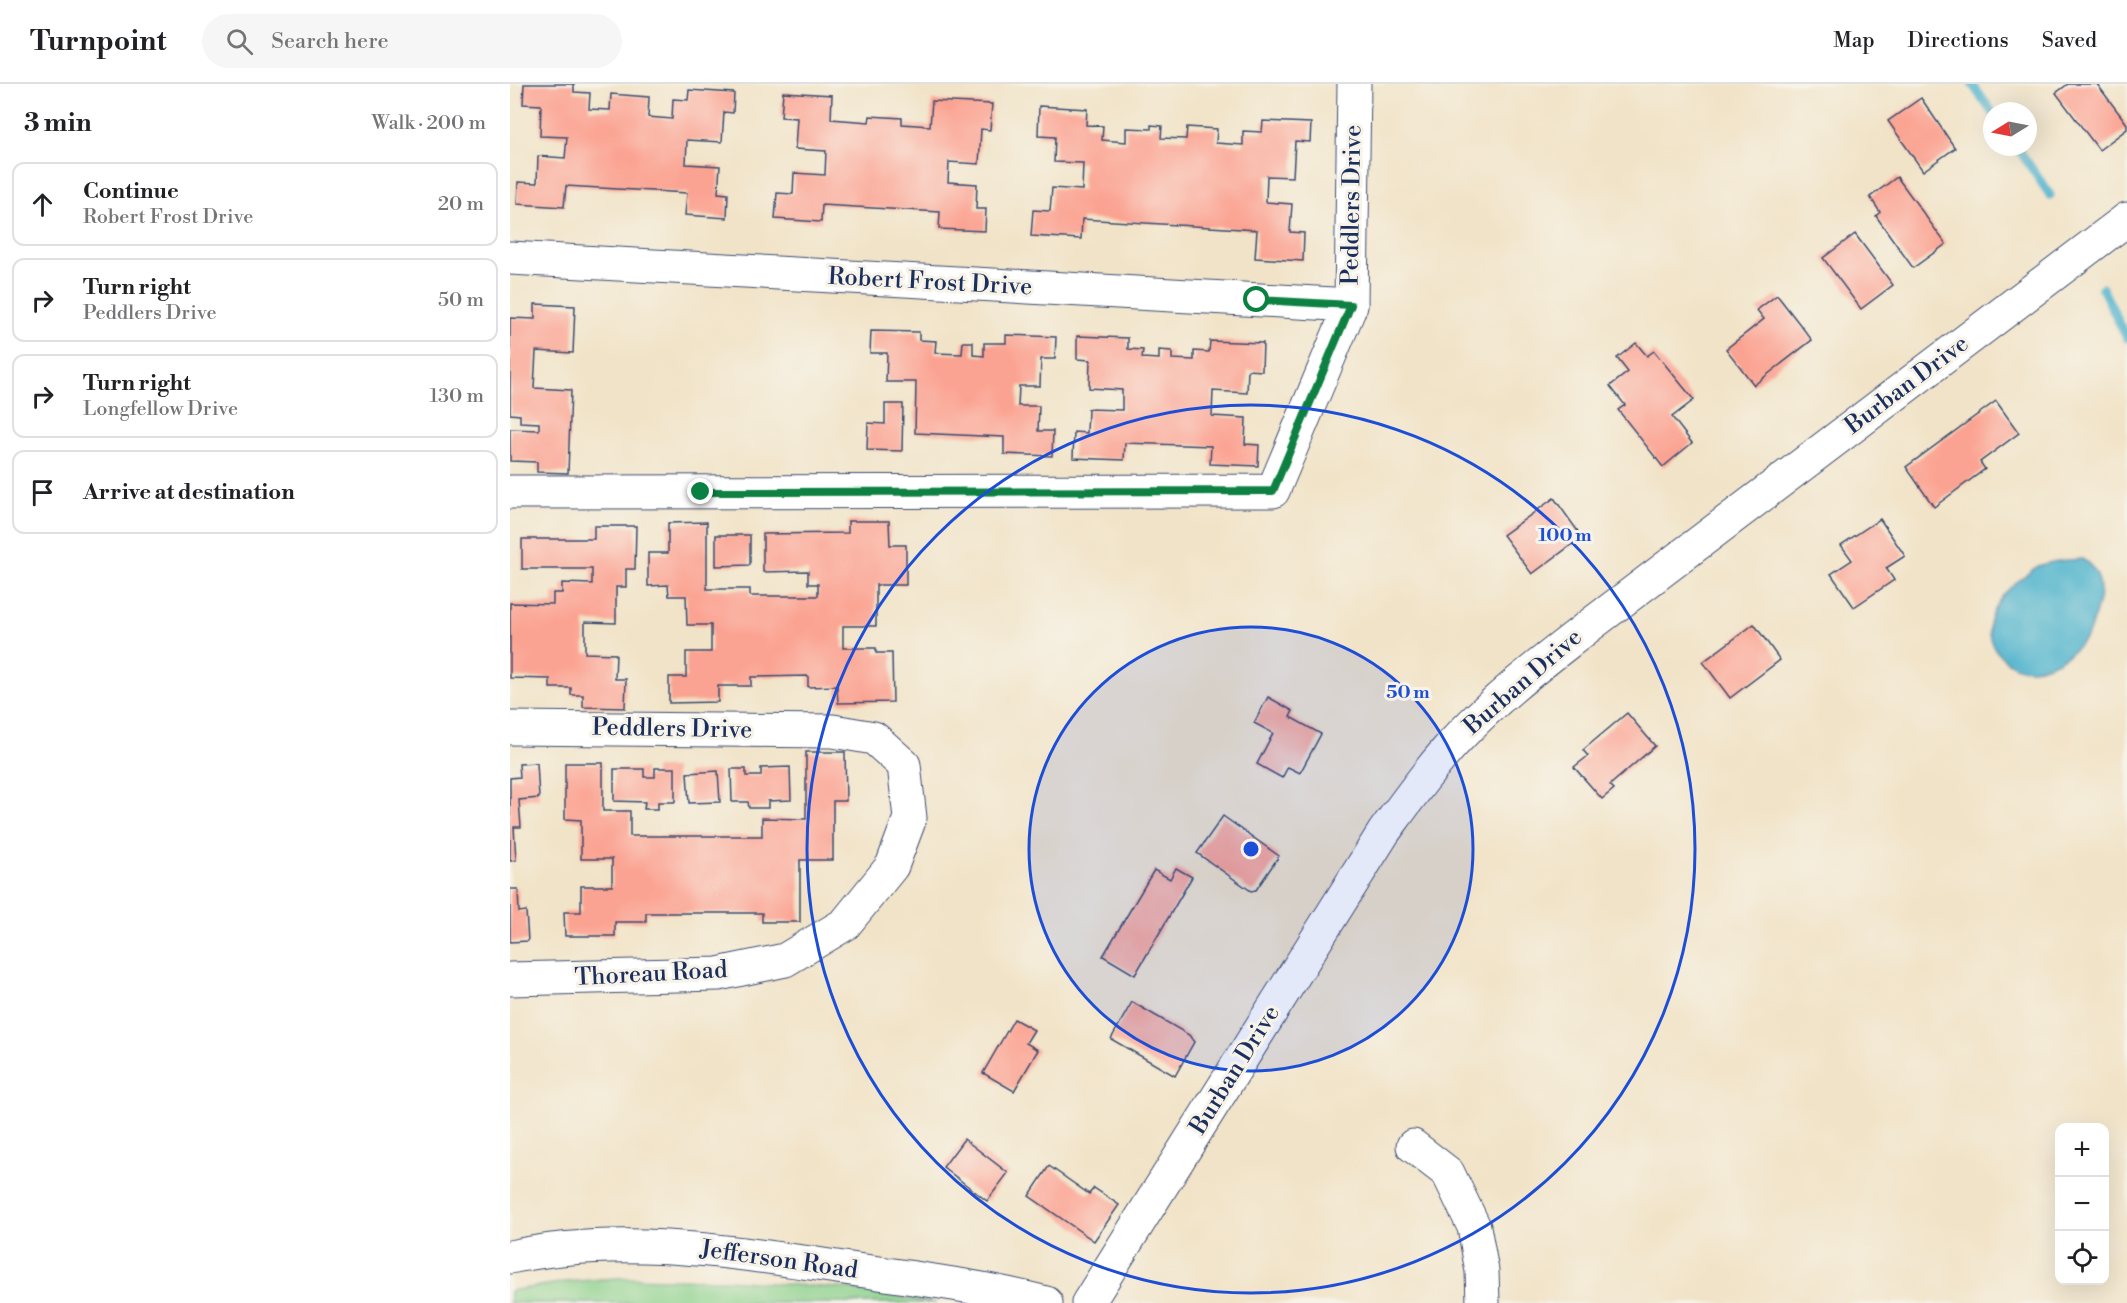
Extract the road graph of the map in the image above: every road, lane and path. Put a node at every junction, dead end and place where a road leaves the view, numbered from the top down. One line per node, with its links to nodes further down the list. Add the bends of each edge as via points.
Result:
1 (1354, 84): 4 (street, Peddlers Drive)
2 (2127, 219): 12 (street, Burban Drive, via 1598,619 1510,688 1462,734 1384,832)
3 (510, 258): 4 (street, Robert Frost Drive)
4 (1351, 305): 5 (street, Peddlers Drive, via 1273,491)
5 (510, 492)
6 (510, 728): 7 (street, Peddlers Drive)
7 (833, 731): 8 (street, Thoreau Road, via 874,738 904,765 910,818 891,866 845,924 785,960 718,974)
8 (510, 979)
9 (1413, 1146): 13 (street, via 1448,1173 1474,1227)
10 (510, 1257): 11 (street, Jefferson Road, via 546,1249 618,1245 710,1249 967,1287)
11 (1046, 1303)
12 (1088, 1303)
13 (1483, 1303)

